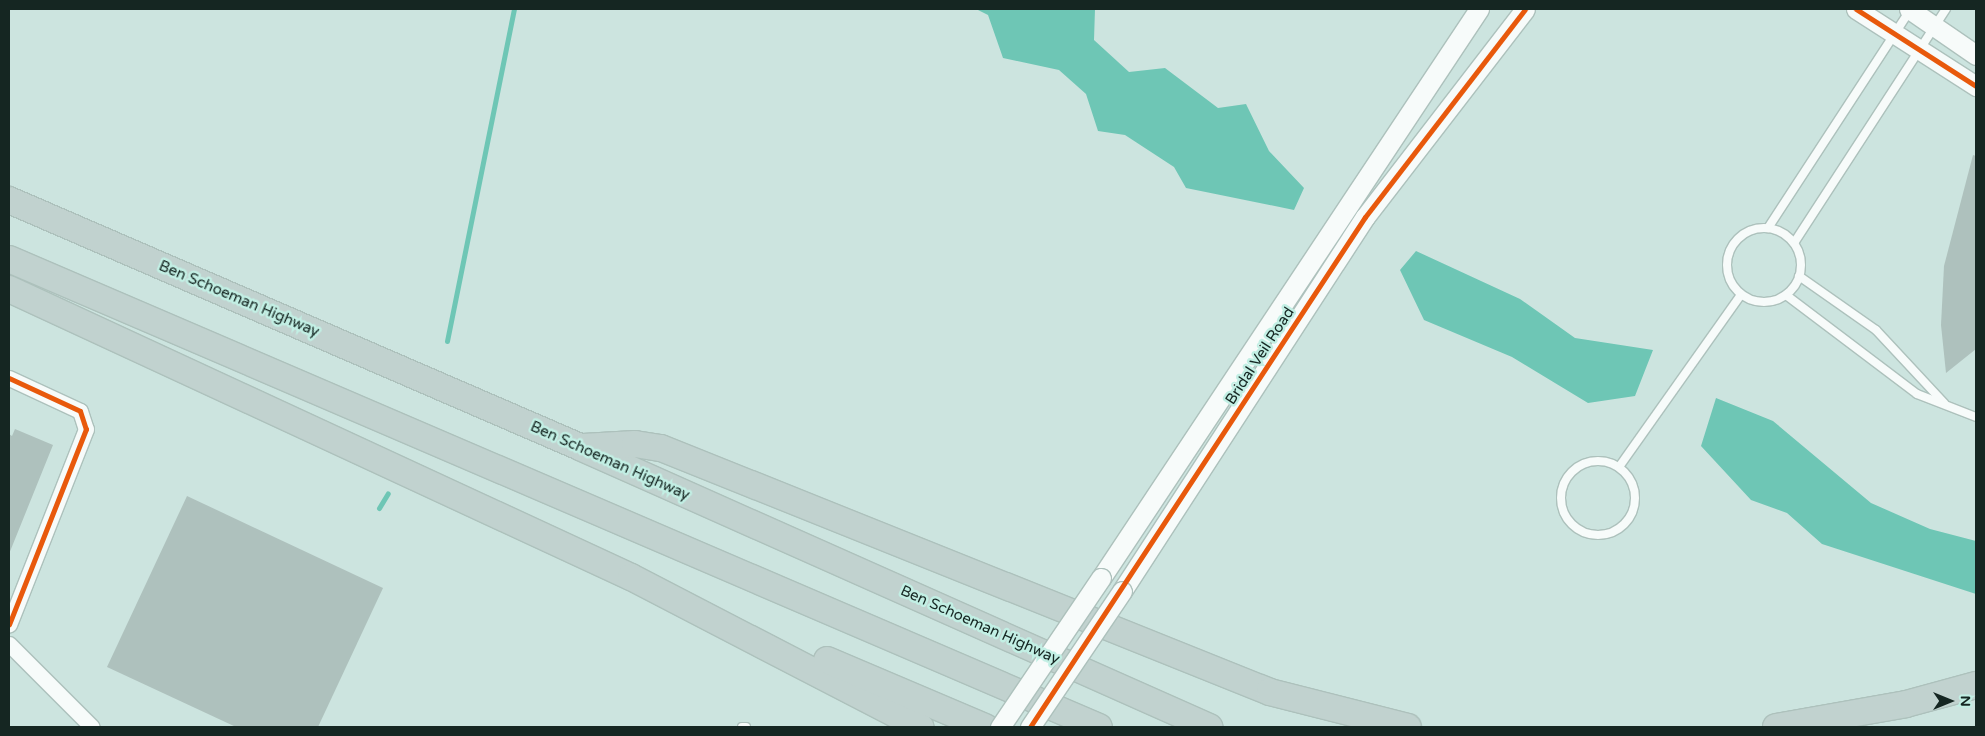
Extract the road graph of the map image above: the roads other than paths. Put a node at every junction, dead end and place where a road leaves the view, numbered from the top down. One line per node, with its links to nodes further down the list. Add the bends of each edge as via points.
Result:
1 (1479, 9): 33 (street, Bridal Veil Road, bridge)
2 (1525, 9): 34 (street, Bridal Veil Road, bridge, via 1365,217)
3 (1856, 9): 7 (street)
4 (1910, 9): 6 (street); 7 (lane)
5 (1946, 9): 6 (lane)
6 (1935, 26): 8 (lane); 9 (street)
7 (1895, 33): 8 (street); 12 (lane)
8 (1920, 49): 10 (street); 13 (lane)
9 (1976, 55)
10 (1976, 86)
11 (9, 200): 22 (highway, Ben Schoeman Highway)
12 (1768, 228): 13 (lane, via 1785,234); 17 (lane, via 1749,231 1730,248 1728,273)
13 (1794, 243): 15 (lane, via 1801,264)
14 (9, 259): 35 (highway)
15 (1799, 276): 18 (lane); 20 (lane, via 1876,330)
16 (9, 289): 24 (highway)
17 (1741, 295): 18 (lane, via 1764,303); 23 (lane)
18 (1786, 295): 20 (lane, via 1911,391)
19 (9, 378): 25 (street, via 80,411 86,429)
20 (1944, 402): 21 (lane)
21 (1976, 417)
22 (580, 447): 36 (highway, Ben Schoeman Highway); 37 (highway, via 635,444 661,448 1270,692)
23 (1619, 467): 23 (lane, via 1630,480 1635,497 1628,520 1610,534 1598,535 1575,528 1566,518 1561,493 1572,471 1595,460)
24 (631, 576): 31 (highway); 32 (highway)
25 (9, 624)
26 (9, 644): 28 (street)
27 (1976, 685): 38 (highway, via 1906,704)
28 (92, 727)
29 (742, 727): 30 (lane)
30 (746, 727)
31 (920, 727)
32 (985, 727)
33 (1000, 727)
34 (1030, 727)
35 (1098, 727)
36 (1210, 727)
37 (1408, 727)
38 (1776, 727)

